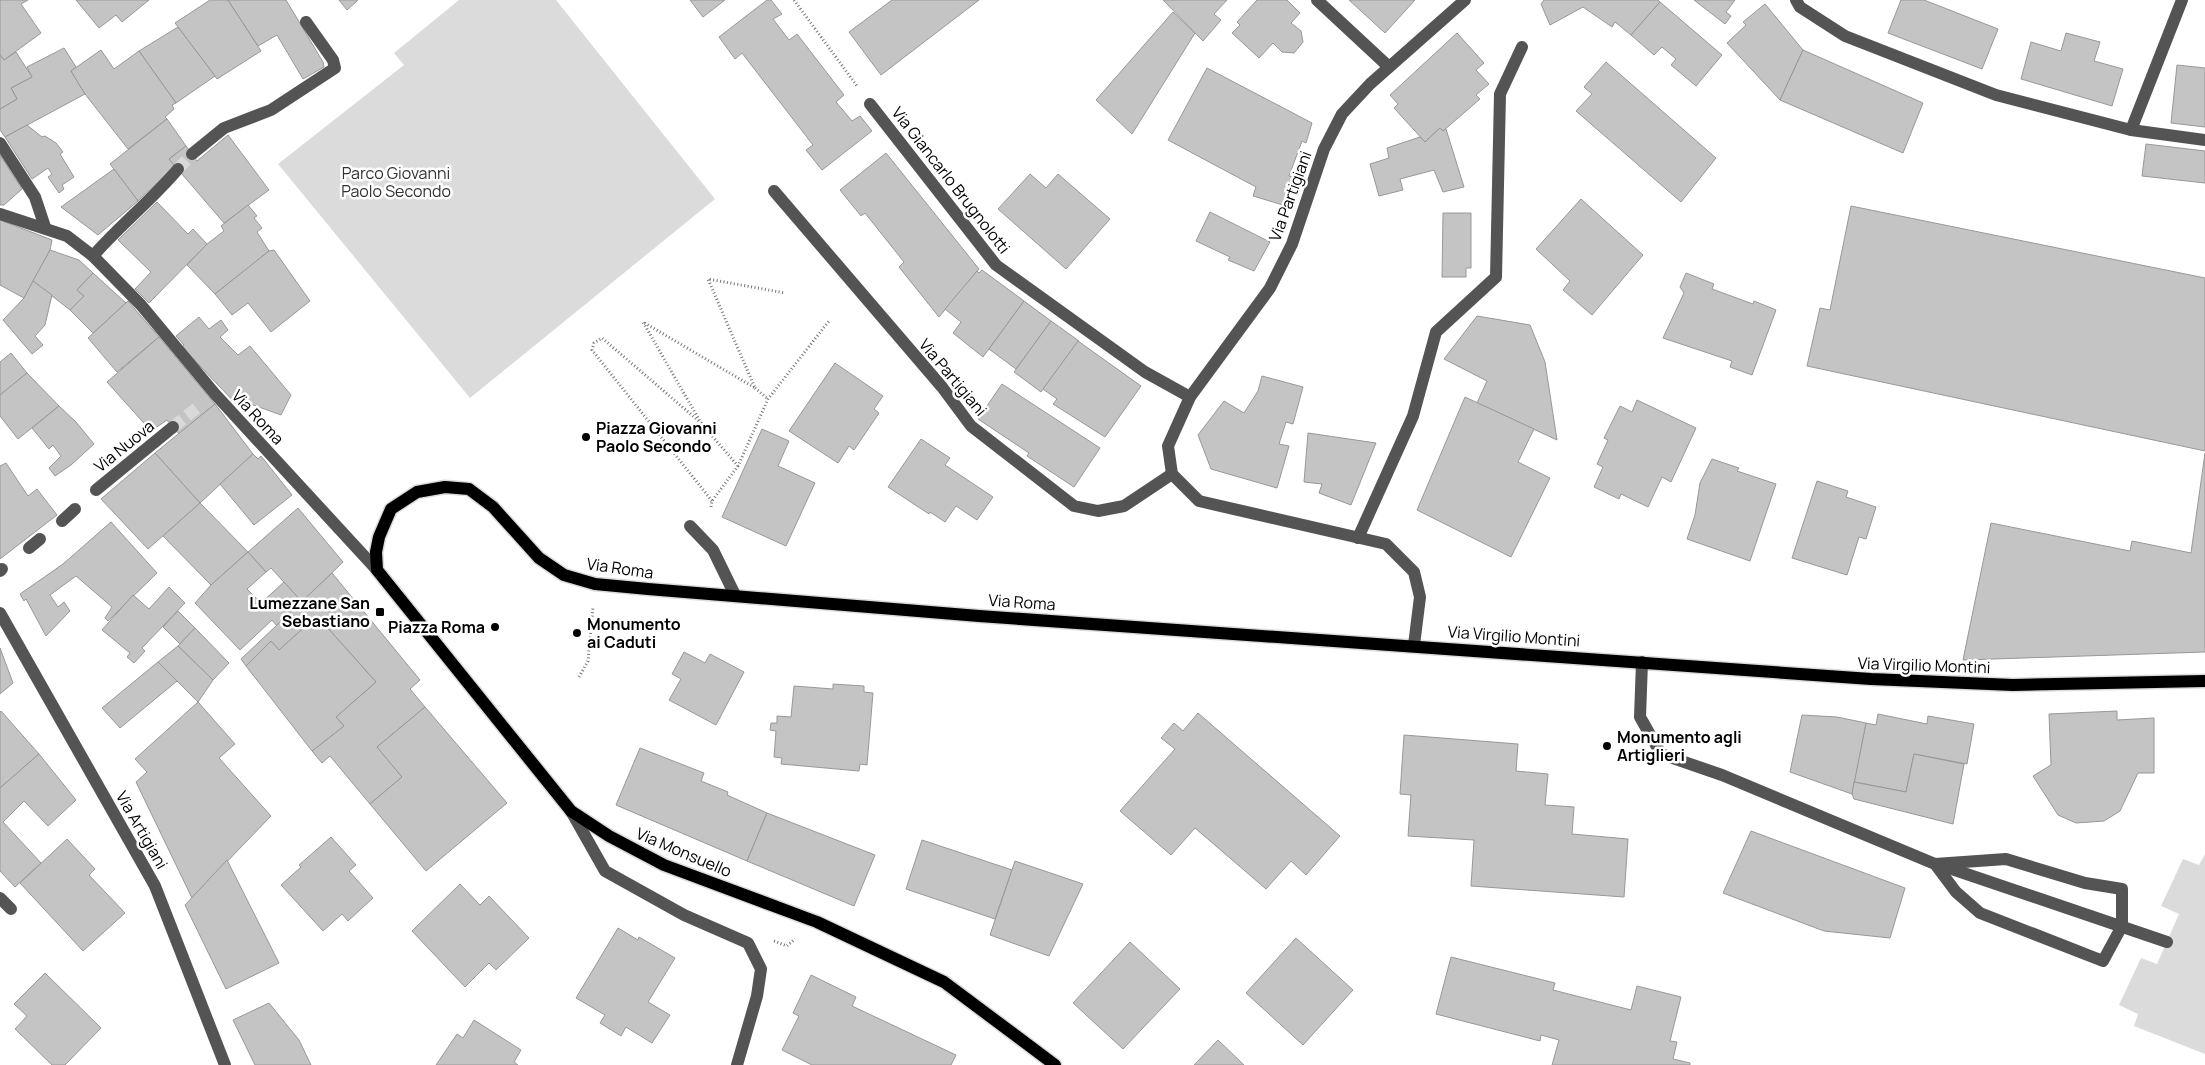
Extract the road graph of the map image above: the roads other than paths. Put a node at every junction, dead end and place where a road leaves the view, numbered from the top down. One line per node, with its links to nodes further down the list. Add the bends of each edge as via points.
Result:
1 (1317, 0): 7 (street)
2 (1464, 0): 7 (street, Via Partigiani)
3 (1796, 0): 9 (street, via 1800,7 1845,36 1987,91)
4 (2182, 0): 9 (street)
5 (306, 22): 12 (street, via 333,60 335,68 271,110 224,128)
6 (1522, 47): 25 (street, via 1500,94 1496,277 1436,332 1413,416)
7 (1389, 67): 18 (street, Via Partigiani, via 1342,114 1324,149 1292,244 1270,288)
8 (870, 104): 18 (street, Via Giancarlo Brugnolotti, via 996,265 1145,372)
9 (2131, 130): 10 (street)
10 (2205, 140)
11 (0, 143): 16 (street, via 35,197)
12 (192, 154)
13 (178, 169): 17 (street)
14 (774, 191): 20 (street, Via Partigiani, via 942,387 971,426 1074,506 1098,511 1124,506)
15 (0, 214): 16 (street, Via Roma)
16 (45, 227): 17 (street, Via Roma, via 68,236)
17 (93, 256): 28 (street, Via Roma, via 141,305 212,396)
18 (1190, 397): 20 (street, Via Partigiani, via 1168,446)
19 (173, 427): 21 (street, Via Nuova)
20 (1172, 474): 25 (street, via 1199,501)
21 (96, 490)
22 (75, 509): 23 (street)
23 (62, 521)
24 (690, 526): 29 (street, via 713,550)
25 (1358, 538): 31 (street, via 1386,544 1414,572 1420,597)
26 (40, 539): 27 (street)
27 (29, 548)
28 (377, 570): 29 (main road, Via Roma, via 379,537 391,509 417,492 445,487 469,489 493,507 539,558 564,575 595,584); 34 (main road, Via Monsuello)
29 (735, 595): 31 (main road, Via Roma, via 1106,625)
30 (3, 618): 40 (street, Via Artigiani, via 156,886)
31 (1414, 645): 32 (main road, Via Virgilio Montini)
32 (1642, 662): 33 (main road, Via Virgilio Montini, via 1871,679 2013,685); 35 (street, via 1640,717 1661,754 1722,775)
33 (2205, 681)
34 (571, 811): 41 (street, via 605,871 684,915 748,943 761,969 757,996); 42 (main road, Via Monsuello, via 601,832 664,866 817,922 944,982)
35 (1935, 864): 38 (street); 38 (street, via 2006,859 2085,883 2122,889); 38 (street, via 1956,892 1980,913 2103,961)
36 (0, 898): 37 (street)
37 (11, 909)
38 (2122, 926): 39 (street)
39 (2167, 942)
40 (225, 1065)
41 (737, 1065)
42 (1056, 1065)

